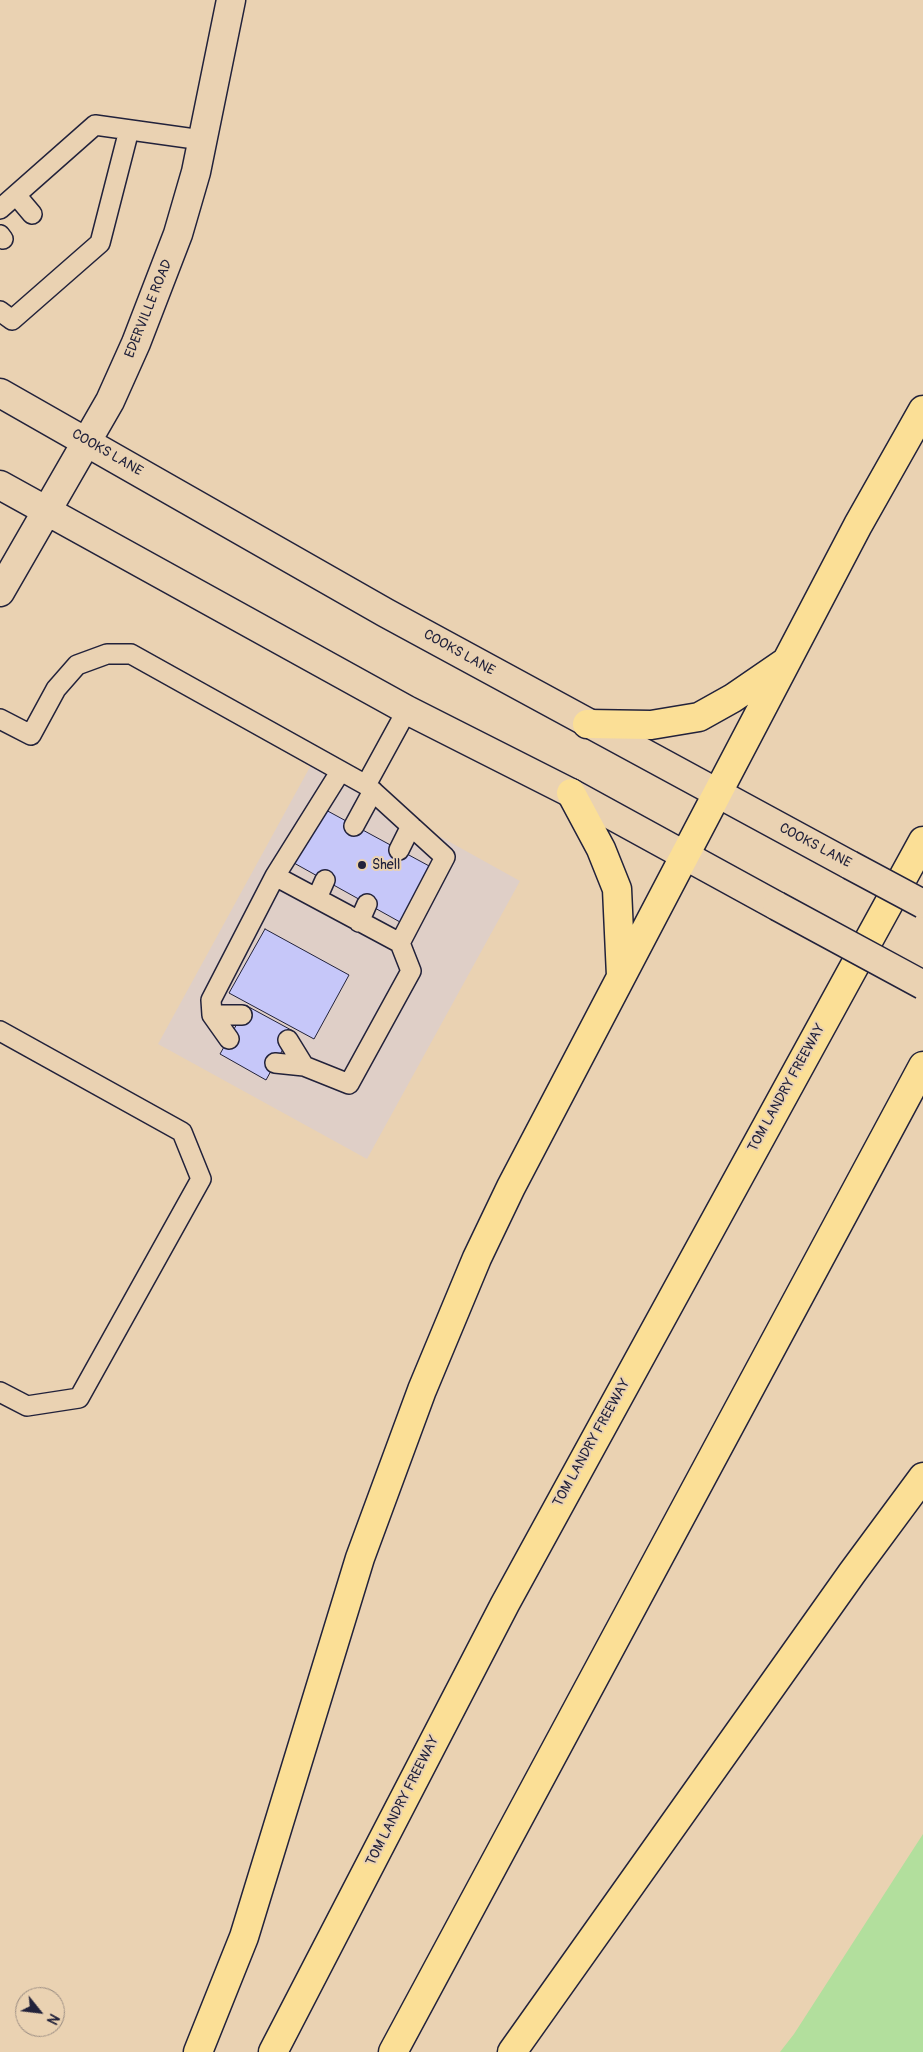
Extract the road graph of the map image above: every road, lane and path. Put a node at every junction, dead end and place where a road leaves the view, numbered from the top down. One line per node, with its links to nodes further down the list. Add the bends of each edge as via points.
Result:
1 (231, 0): 3 (main road, EDERVILLE ROAD)
2 (129, 130): 3 (lane); 4 (lane, via 95,125); 7 (lane, via 100,243 45,285 12,320)
3 (202, 140): 10 (main road, EDERVILLE ROAD, via 175,243 136,343 110,401)
4 (16, 195): 5 (lane); 6 (lane)
5 (0, 209)
6 (32, 214)
7 (0, 311)
8 (0, 393): 10 (main road, COOKS LANE)
9 (923, 410): 14 (highway)
10 (86, 442): 12 (main road, EDERVILLE ROAD); 17 (main road, COOKS LANE)
11 (0, 485): 12 (main road)
12 (47, 511): 13 (main road, EDERVILLE ROAD); 15 (main road)
13 (0, 592)
14 (787, 661): 17 (highway, via 699,717 651,726); 21 (highway)
15 (407, 710): 19 (lane); 20 (main road)
16 (0, 719): 18 (lane, via 31,735 56,689 77,665 107,654 131,654)
17 (587, 724): 21 (main road, COOKS LANE)
18 (340, 772): 19 (lane); 27 (lane)
19 (369, 788): 22 (lane); 23 (lane)
20 (570, 793): 26 (main road); 34 (highway, via 602,849 617,889)
21 (718, 794): 26 (highway); 31 (main road, COOKS LANE, bridge)
22 (354, 826)
23 (411, 826): 25 (lane); 33 (lane, via 445,856)
24 (923, 841): 47 (highway, TOM LANDRY FREEWAY, via 505,1604)
25 (399, 850)
26 (686, 856): 34 (highway); 35 (main road, bridge)
27 (276, 876): 29 (lane); 36 (lane, via 211,1000)
28 (325, 880): 29 (lane)
29 (317, 898): 32 (lane)
30 (367, 904): 32 (lane)
31 (923, 904)
32 (359, 922): 33 (lane)
33 (400, 943): 42 (lane, via 411,971 349,1084)
34 (621, 978): 46 (highway, via 511,1187 477,1258 422,1390 360,1558 244,1936)
35 (923, 985)
36 (212, 1015): 37 (lane); 39 (lane)
37 (242, 1015)
38 (0, 1031): 44 (lane, via 182,1132 201,1179 79,1398 27,1406)
39 (229, 1039)
40 (288, 1040): 42 (lane)
41 (275, 1063): 42 (lane)
42 (304, 1066)
43 (923, 1066): 48 (highway)
44 (0, 1392)
45 (923, 1478): 49 (highway)
46 (198, 2052)
47 (273, 2052)
48 (393, 2052)
49 (512, 2052)

